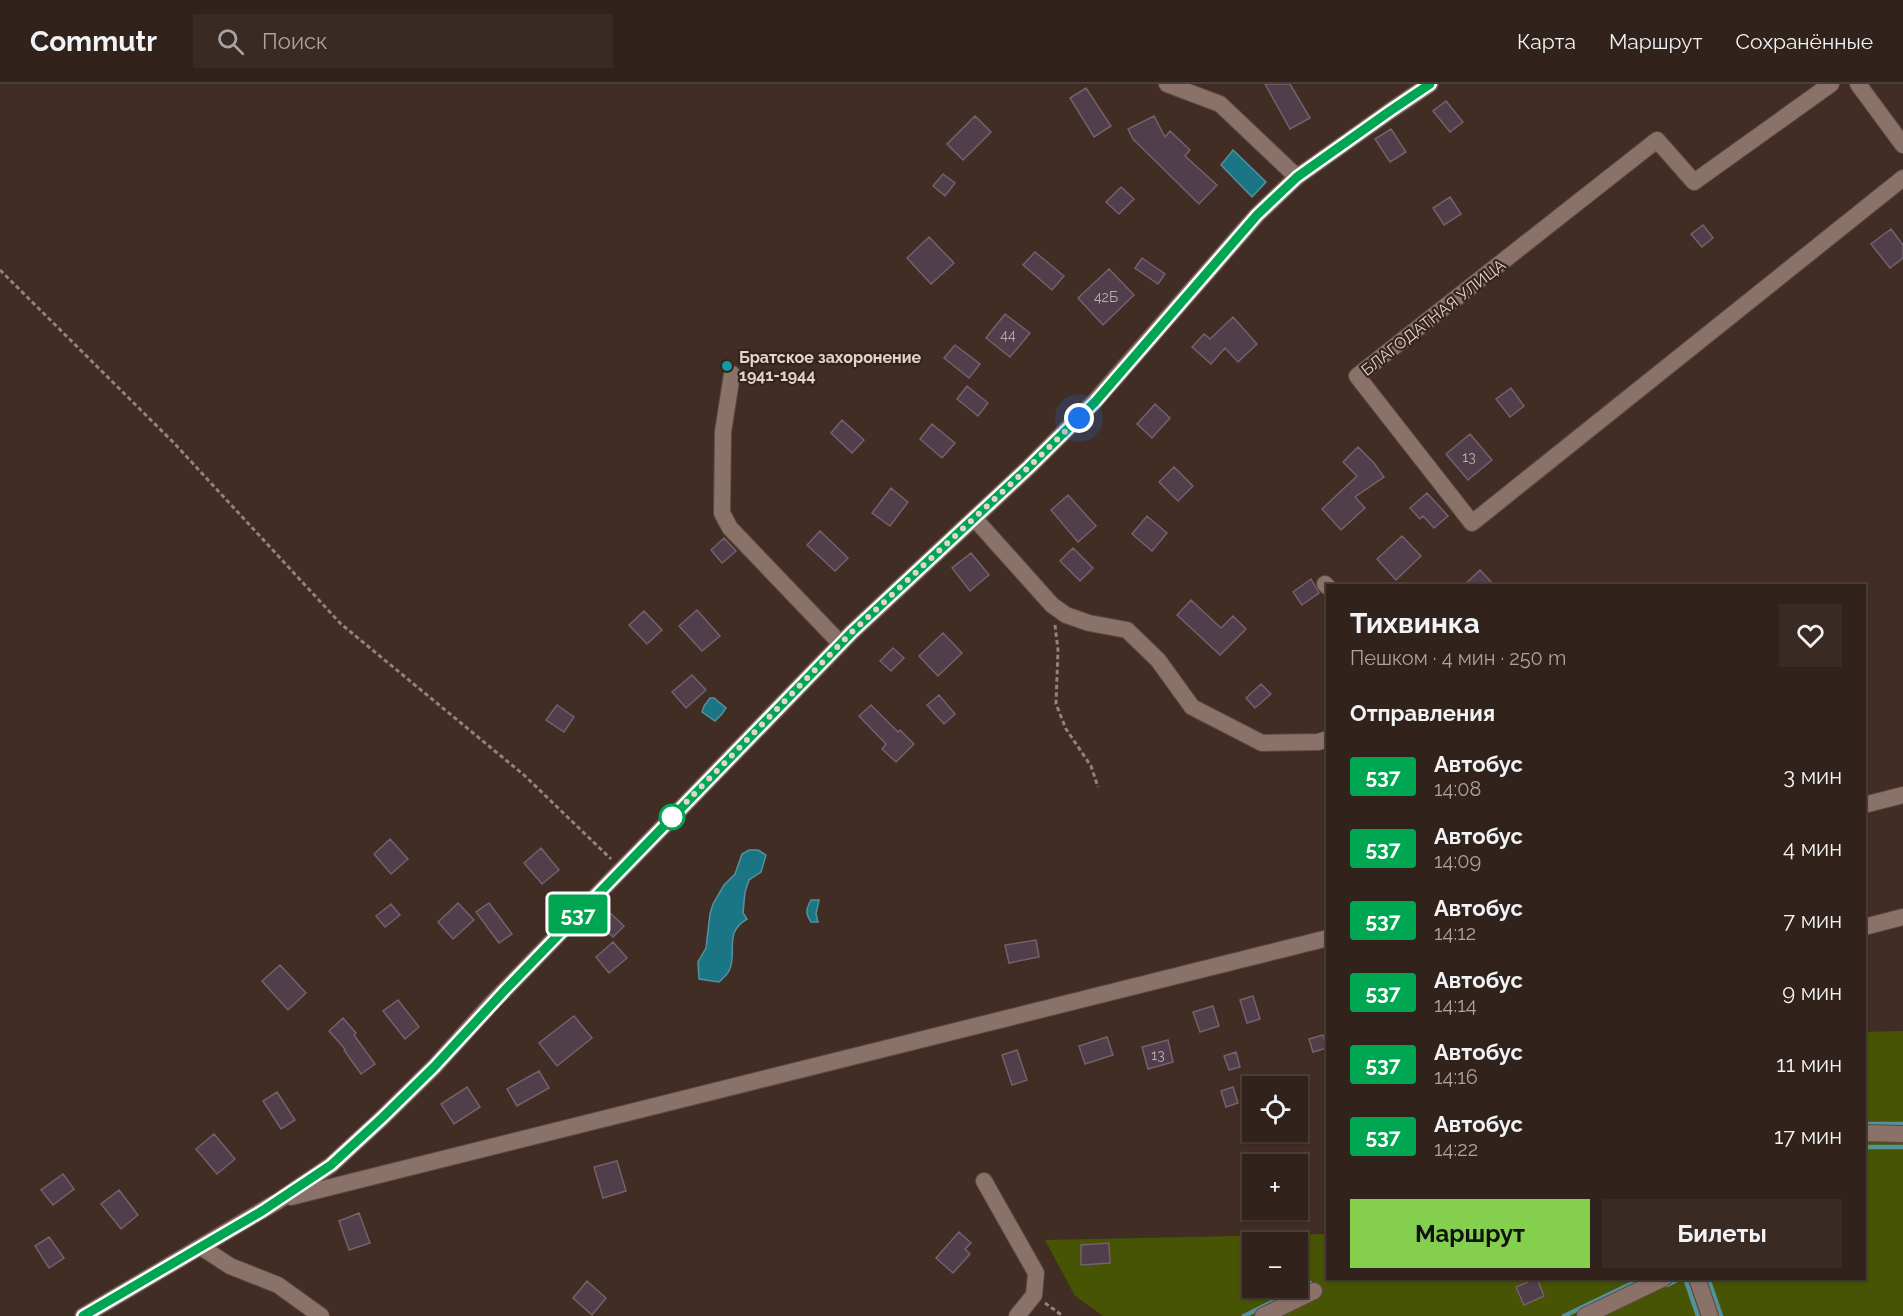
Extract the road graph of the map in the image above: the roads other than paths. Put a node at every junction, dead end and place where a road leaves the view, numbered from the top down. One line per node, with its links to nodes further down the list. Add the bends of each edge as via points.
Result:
1 (1167, 84): 6 (street, via 1220,104)
2 (1430, 84): 6 (street)
3 (1831, 84): 7 (street, БЛАГОДАТНАЯ УЛИЦА, via 1694,182 1657,140 1357,376 1472,523)
4 (1858, 84): 5 (street)
5 (1903, 145)
6 (1297, 177): 9 (street, via 1257,215 1095,402)
7 (1903, 178)
8 (732, 374): 10 (street, via 723,432 722,513 730,528)
9 (974, 518): 10 (street); 11 (street, via 1052,605 1089,623 1127,630 1158,660 1192,707 1262,743)
10 (840, 643): 20 (street, via 434,1067 331,1165)
11 (1326, 740)
12 (1903, 795): 13 (street)
13 (1866, 804)
14 (1903, 917): 15 (street)
15 (1866, 926)
16 (1326, 938): 20 (street)
17 (1866, 1133): 18 (street)
18 (1903, 1134)
19 (984, 1181): 27 (street, via 1036,1273 1034,1295)
20 (278, 1200): 21 (street)
21 (201, 1247): 25 (street); 26 (street, via 230,1266 278,1285)
22 (1660, 1280): 29 (street)
23 (1698, 1280): 30 (street)
24 (1314, 1291): 28 (street)
25 (83, 1316)
26 (321, 1316)
27 (1017, 1316)
28 (1263, 1316)
29 (1585, 1316)
30 (1710, 1316)

